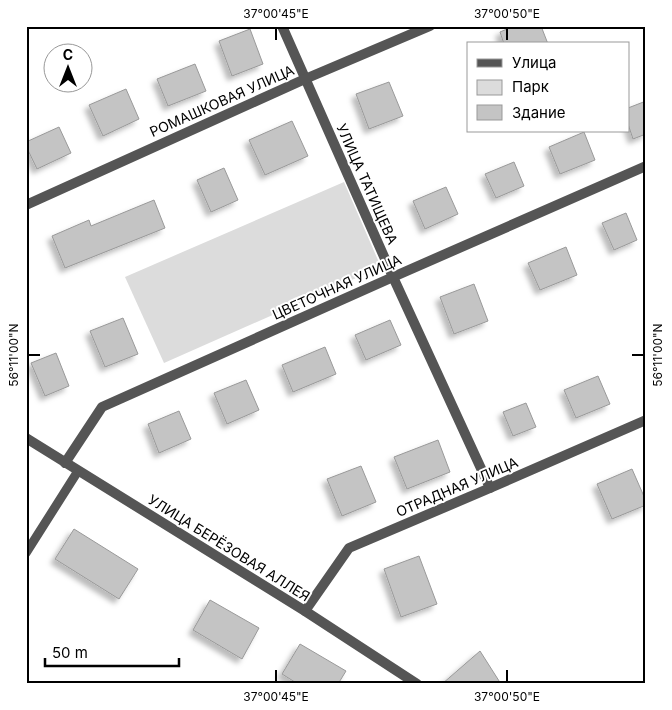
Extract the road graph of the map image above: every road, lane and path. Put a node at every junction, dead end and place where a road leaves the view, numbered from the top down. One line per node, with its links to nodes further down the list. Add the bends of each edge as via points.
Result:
1 (282, 26): 3 (street, УЛИЦА ТАТИЩЕВА)
2 (430, 26): 3 (street, РОМАШКОВАЯ УЛИЦА)
3 (306, 78): 5 (street, РОМАШКОВАЯ УЛИЦА); 6 (street, УЛИЦА ТАТИЩЕВА)
4 (646, 166): 6 (street, ЦВЕТОЧНАЯ УЛИЦА)
5 (26, 205)
6 (393, 277): 9 (street, ЦВЕТОЧНАЯ УЛИЦА, via 102,407); 11 (street, УЛИЦА ТАТИЩЕВА)
7 (646, 420): 11 (street, ОТРАДНАЯ УЛИЦА)
8 (26, 438): 9 (street, УЛИЦА БЕРЁЗОВАЯ АЛЛЕЯ)
9 (65, 463): 10 (street, УЛИЦА БЕРЁЗОВАЯ АЛЛЕЯ)
10 (78, 471): 12 (lane); 13 (street, УЛИЦА БЕРЁЗОВАЯ АЛЛЕЯ)
11 (490, 488): 13 (street, ОТРАДНАЯ УЛИЦА, via 350,548)
12 (26, 553)
13 (305, 611): 14 (street, УЛИЦА БЕРЁЗОВАЯ АЛЛЕЯ)
14 (417, 684)

